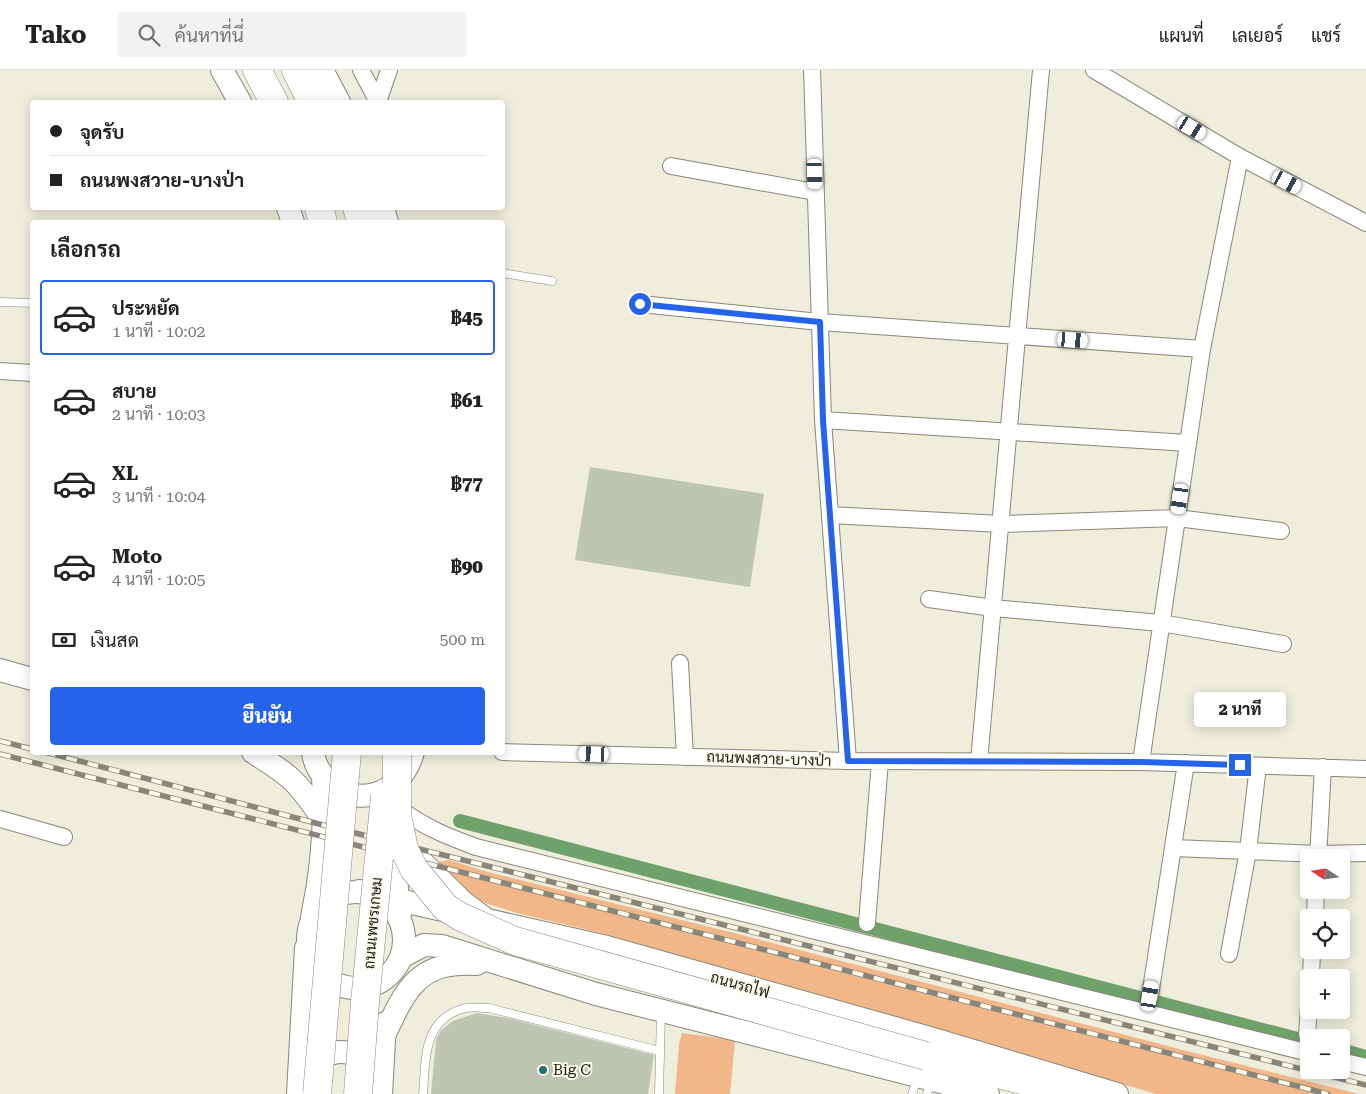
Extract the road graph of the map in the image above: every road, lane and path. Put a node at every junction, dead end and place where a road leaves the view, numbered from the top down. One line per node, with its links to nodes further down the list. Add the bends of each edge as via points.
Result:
1 (222, 70): 10 (main road)
2 (257, 70): 11 (highway)
3 (296, 70): 12 (highway)
4 (322, 70): 13 (main road)
5 (361, 70): 14 (street)
6 (389, 70): 15 (street)
7 (812, 70): 18 (street)
8 (1040, 70): 26 (street)
9 (1094, 70): 16 (street)
10 (239, 100)
11 (273, 100)
12 (311, 100)
13 (337, 100)
14 (377, 100)
15 (379, 100)
16 (1240, 157): 19 (street); 27 (street)
17 (671, 166): 18 (street)
18 (815, 192): 25 (street)
19 (1366, 223)
20 (505, 273): 21 (lane)
21 (552, 281)
22 (0, 302): 23 (lane)
23 (30, 303)
24 (640, 304): 25 (street)
25 (820, 322): 26 (street); 30 (street)
26 (1018, 336): 27 (street); 31 (street)
27 (1202, 348): 32 (street)
28 (0, 370): 29 (street)
29 (30, 373)
30 (823, 420): 31 (street); 33 (street)
31 (1009, 433): 32 (street); 35 (street)
32 (1188, 443): 34 (street)
33 (830, 515): 35 (street); 52 (street)
34 (1177, 518): 35 (street); 36 (street); 39 (street)
35 (1001, 524): 38 (street)
36 (1281, 531)
37 (929, 599): 38 (street)
38 (993, 608): 39 (street); 54 (street)
39 (1162, 623): 40 (street); 55 (street)
40 (1283, 644)
41 (680, 663): 51 (street)
42 (0, 670): 43 (main road)
43 (30, 678)
44 (0, 686): 45 (main road)
45 (30, 694)
46 (505, 752): 51 (street, ถนนพงสวาย-บางป่า)
47 (258, 755): 63 (main road, via 298,785)
48 (270, 755): 57 (main road)
49 (346, 755): 91 (highway, bridge)
50 (402, 756): 57 (main road, via 402,778 390,788 362,796 334,786); 61 (main road, ถนนเพชรเกษม); 89 (highway, bridge, via 397,815 404,849 431,892 445,907 461,917 515,941); 92 (highway, ถนนเพชรเกษม, bridge, via 365,1002)
51 (685, 756): 52 (street, ถนนพงสวาย-บางป่า)
52 (848, 761): 53 (street, ถนนพงสวาย-บางป่า)
53 (880, 761): 54 (street, ถนนพงสวาย-บางป่า); 74 (street)
54 (979, 761): 55 (street, ถนนพงสวาย-บางป่า)
55 (1141, 762): 56 (street, ถนนพงสวาย-บางป่า)
56 (1186, 763): 58 (street, ถนนพงสวาย-บางป่า); 65 (street)
57 (318, 766): 63 (main road)
58 (1258, 766): 59 (street, ถนนพงสวาย-บางป่า); 67 (street)
59 (1323, 767): 60 (street, ถนนพงสวาย-บางป่า); 66 (street)
60 (1366, 769)
61 (402, 817): 72 (main road, ถนนเพชรเกษม, via 397,856); 73 (main road, via 411,847 422,862 463,902); 86 (street, via 476,847)
62 (0, 819): 64 (street)
63 (324, 821): 75 (main road, via 318,888)
64 (64, 837)
65 (1174, 848): 67 (street); 82 (street)
66 (1319, 849)
67 (1248, 851): 70 (street); 78 (street)
68 (1366, 853): 69 (street)
69 (1350, 854)
70 (1300, 855)
71 (359, 891): 72 (main road, ถนนรถไฟ); 75 (main road, via 330,899 318,909); 76 (main road, via 388,903)
72 (397, 900): 73 (main road, ถนนรถไฟ); 76 (main road, ถนนเพชรเกษม)
73 (489, 920): 77 (main road, ถนนรถไฟ)
74 (867, 923)
75 (309, 930): 79 (main road, via 309,954 316,968 327,980 341,987 373,986 386,978); 90 (main road)
76 (403, 930): 79 (main road, via 404,944)
77 (608, 947): 81 (main road, via 587,952 579,965 584,986); 99 (main road, ถนนรถไฟ)
78 (1229, 954)
79 (399, 961): 80 (main road, via 424,945 432,944); 84 (main road, ถนนเพชรเกษม, via 389,988)
80 (508, 966): 81 (main road); 84 (main road, via 455,963 430,971 398,1005)
81 (596, 994): 83 (main road)
82 (1150, 996)
83 (661, 1011): 85 (lane); 89 (main road)
84 (384, 1036): 94 (main road, ถนนเพชรเกษม)
85 (660, 1051): 95 (lane, via 489,1008 463,1009 443,1019 430,1034); 96 (lane)
86 (1300, 1051)
87 (1350, 1063): 88 (street)
88 (1366, 1067)
89 (923, 1080): 97 (main road); 98 (highway, via 1046,1086)
90 (299, 1094): 93 (main road, via 310,1067 333,1052 347,1052 370,1063)
91 (317, 1094)
92 (358, 1094)
93 (377, 1094)
94 (380, 1094)
95 (423, 1094)
96 (660, 1094)
97 (988, 1094)
98 (1084, 1094)
99 (1117, 1094)

